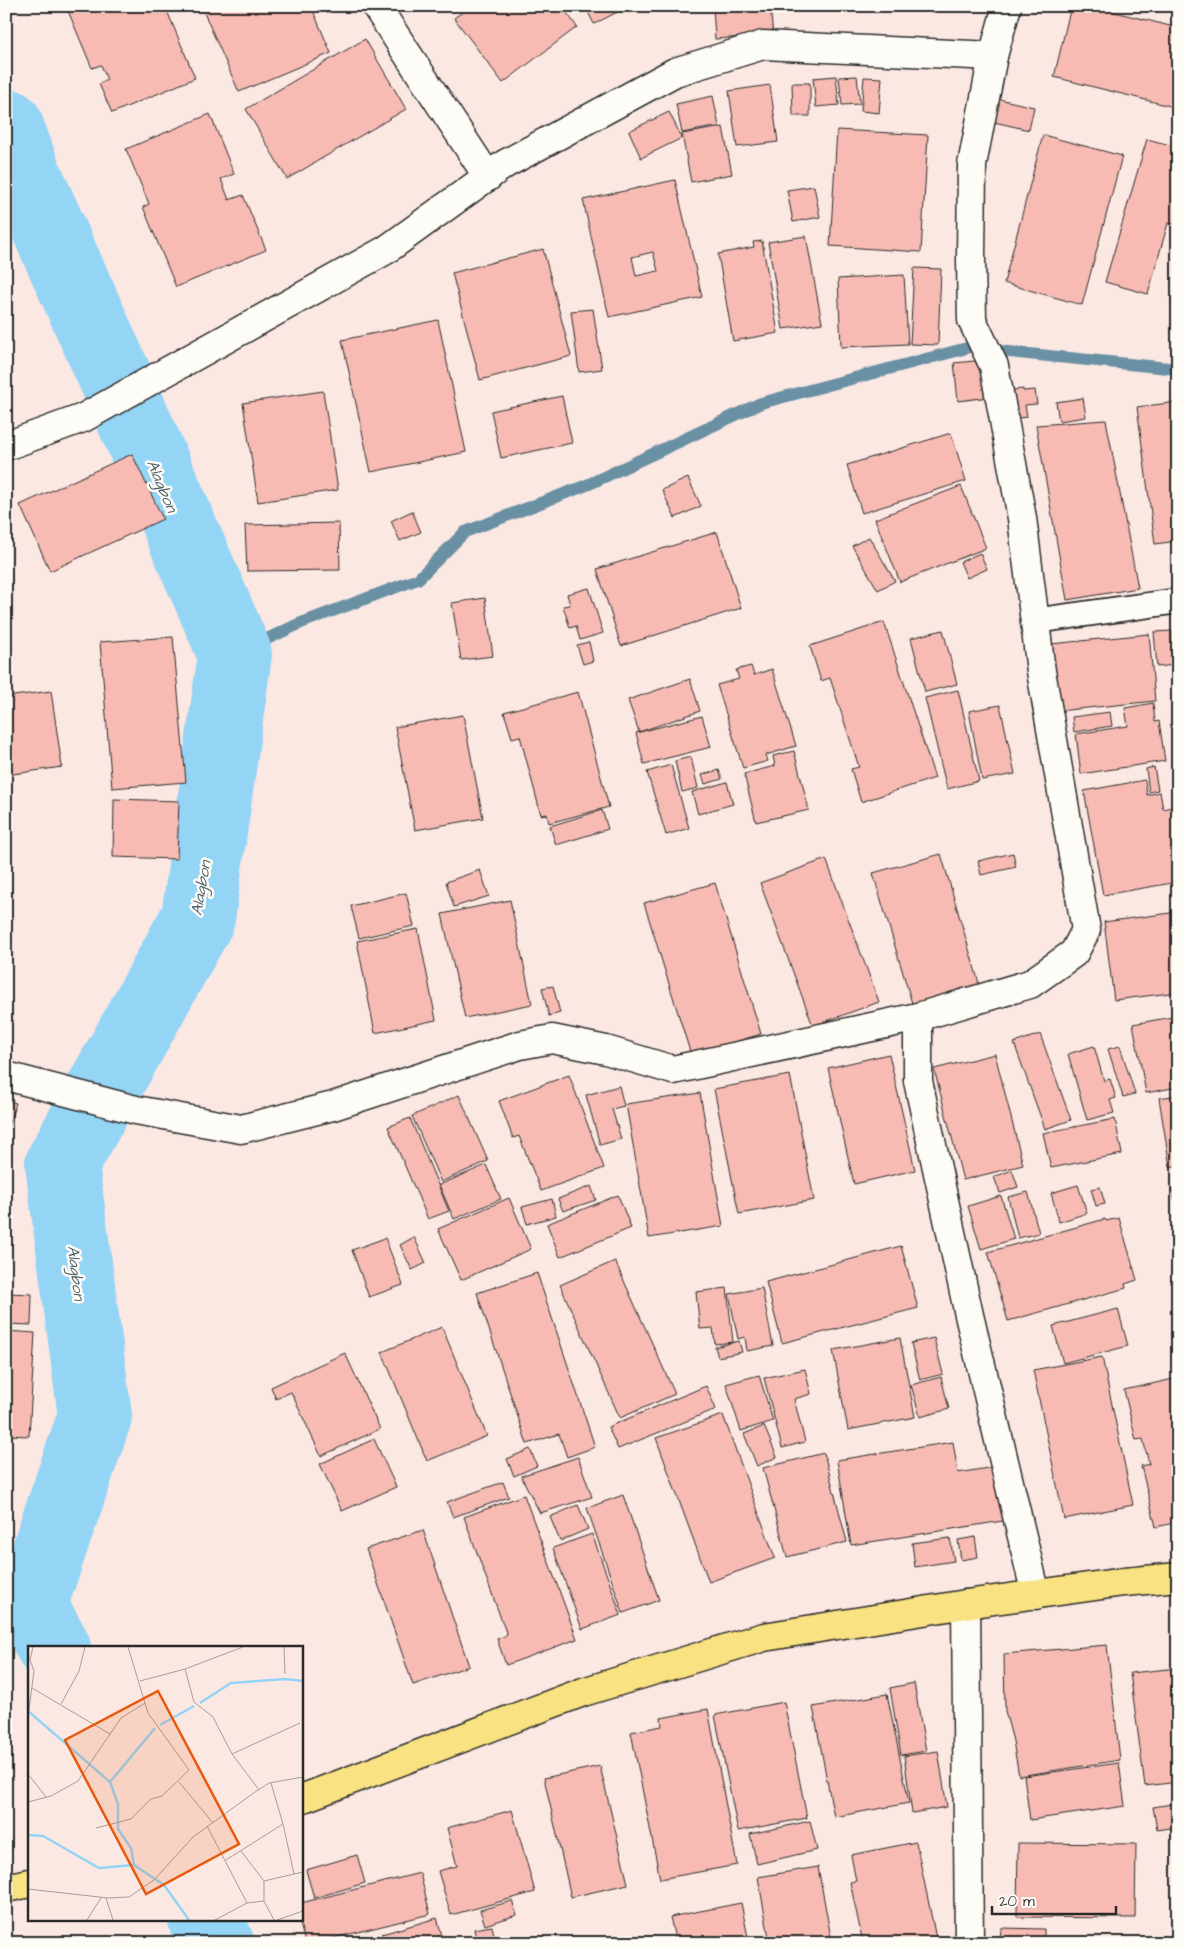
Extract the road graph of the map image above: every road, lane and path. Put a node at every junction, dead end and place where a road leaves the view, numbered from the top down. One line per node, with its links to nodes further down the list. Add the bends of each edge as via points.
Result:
1 (376, 6): 4 (street)
2 (1007, 6): 3 (street)
3 (993, 56): 4 (street, via 763,45 675,72 505,164); 7 (street, via 972,165 972,320 994,366 1022,518)
4 (488, 177): 5 (street, via 378,254 84,418)
5 (6, 446)
6 (1178, 601): 7 (lane)
7 (1034, 621): 8 (street, via 1086,930 1074,953 1030,984)
8 (918, 1017): 9 (street, via 674,1070 606,1050 552,1039 520,1045 333,1106 241,1129 136,1110); 11 (street, via 918,1081)
9 (6, 1076)
10 (1178, 1577): 11 (main road)
11 (1036, 1595): 12 (main road)
12 (966, 1604): 13 (main road, via 764,1637 583,1692); 16 (street)
13 (302, 1799)
14 (28, 1883): 15 (main road)
15 (6, 1888)
16 (969, 1943)

